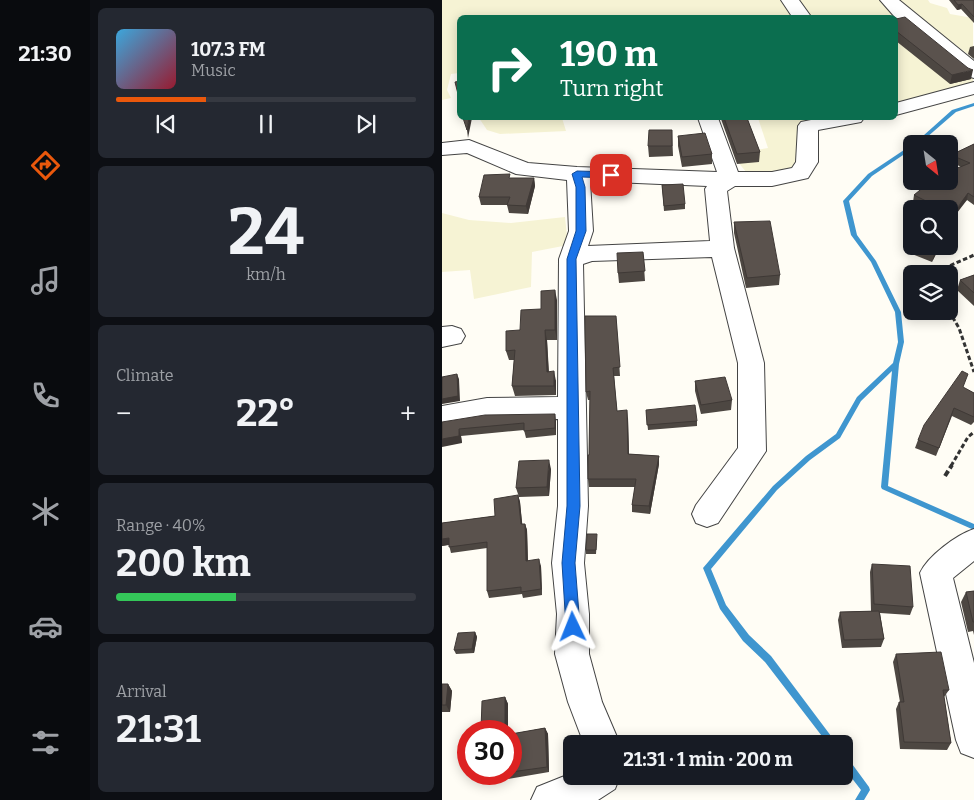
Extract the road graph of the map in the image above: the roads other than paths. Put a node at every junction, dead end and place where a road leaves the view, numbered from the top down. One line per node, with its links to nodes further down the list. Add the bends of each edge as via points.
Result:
1 (790, 0): 3 (street)
2 (889, 0): 4 (street)
3 (801, 15)
4 (974, 72)
5 (974, 88): 6 (street)
6 (898, 108)
7 (709, 120): 11 (street)
8 (842, 120): 11 (street, via 808,126 807,162 800,173 772,179)
9 (442, 149): 10 (street, via 469,146 524,170)
10 (577, 174): 11 (street); 13 (street, via 581,231)
11 (730, 179): 12 (street, via 716,190)
12 (722, 248): 13 (street, via 591,253); 16 (street, via 751,363 752,451)
13 (572, 259): 14 (street)
14 (573, 408): 15 (street, via 487,409); 18 (street, via 573,506 568,563 573,614 572,654)
15 (442, 417)
16 (707, 514)
17 (974, 542): 19 (street, via 936,573)
18 (598, 735)
19 (974, 740)
20 (590, 785): 21 (street)
21 (550, 800)

